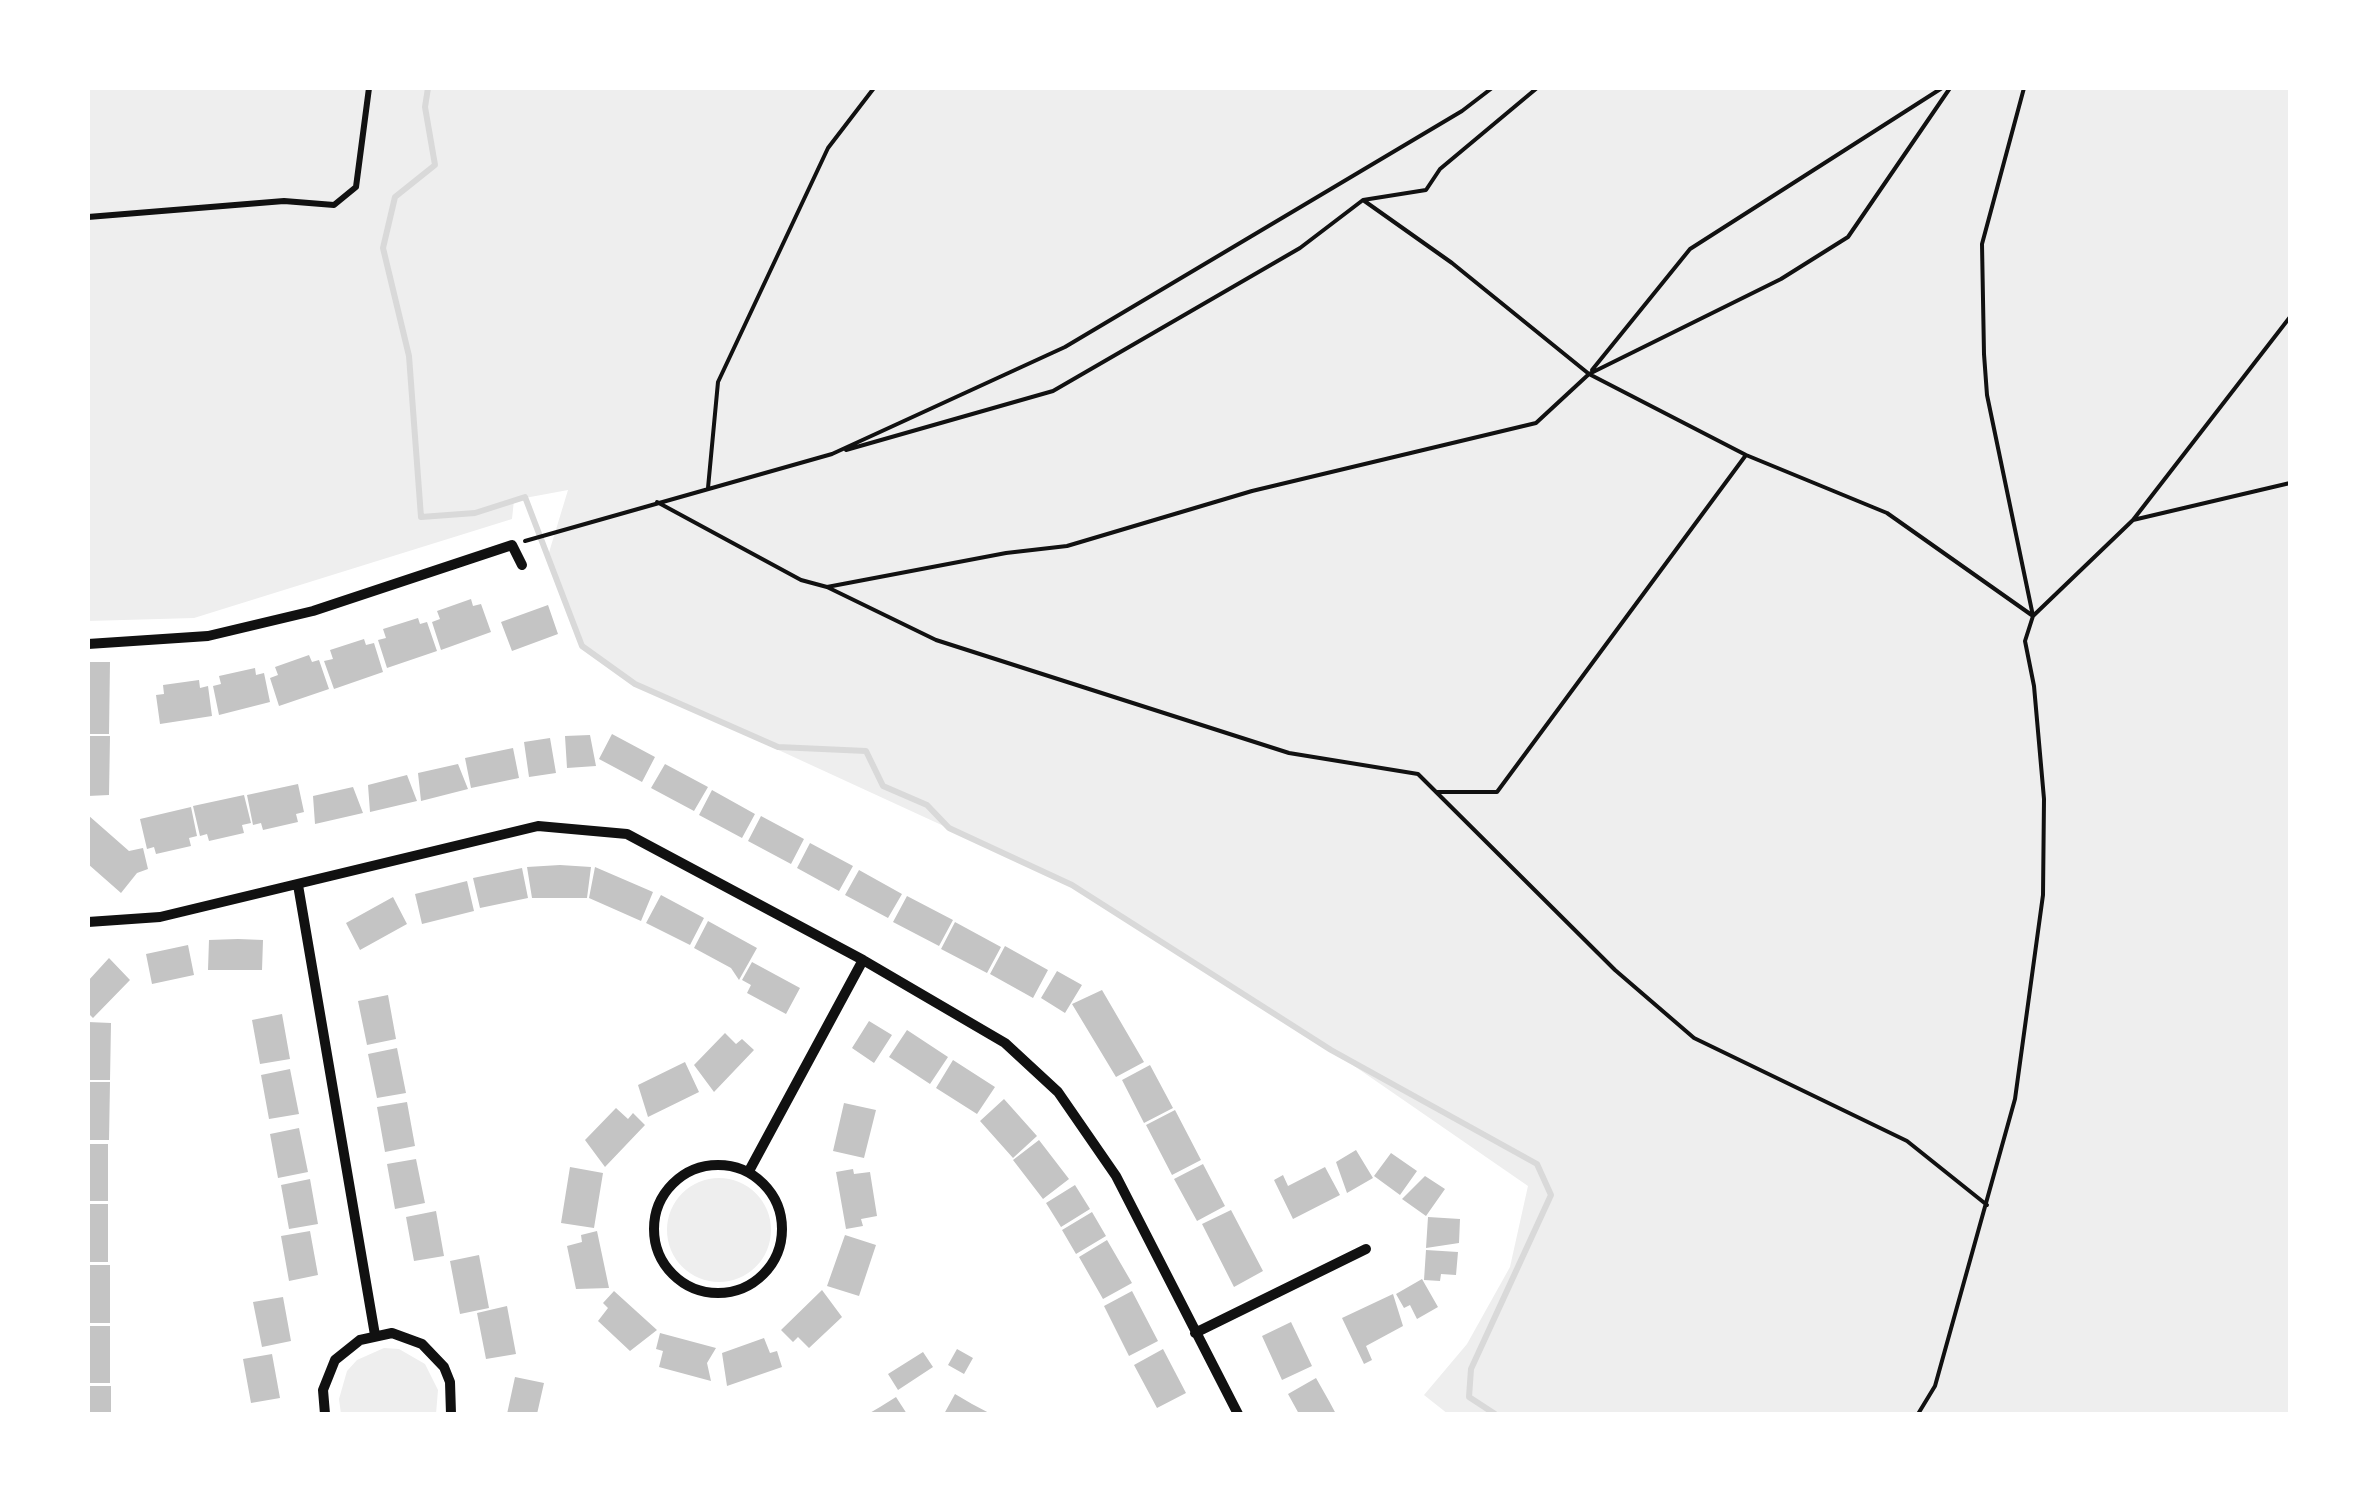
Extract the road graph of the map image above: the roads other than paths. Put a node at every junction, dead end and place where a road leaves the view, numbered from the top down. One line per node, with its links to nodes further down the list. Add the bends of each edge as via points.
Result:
1 (368, 88): 2 (lane, via 356,187 334,205 284,201)
2 (88, 217)
3 (522, 565): 4 (street, via 512,545 313,611 208,636)
4 (88, 644)
5 (298, 884): 6 (street, via 160,917); 7 (street, via 538,826 585,828 627,834 671,854); 11 (street)
6 (88, 922)
7 (863, 960): 8 (street); 10 (street, via 1005,1042 1058,1092 1116,1176)
8 (749, 1172): 8 (street, via 766,1186 781,1214 774,1261 752,1284 721,1293 676,1278 658,1251 654,1219 667,1190 692,1170 724,1164)
9 (1366, 1249): 10 (street)
10 (1195, 1333): 14 (street)
11 (376, 1334): 12 (street, via 335,1360 323,1390); 13 (street, via 408,1337 435,1354 450,1382)
12 (325, 1414)
13 (450, 1414)
14 (1238, 1414)

